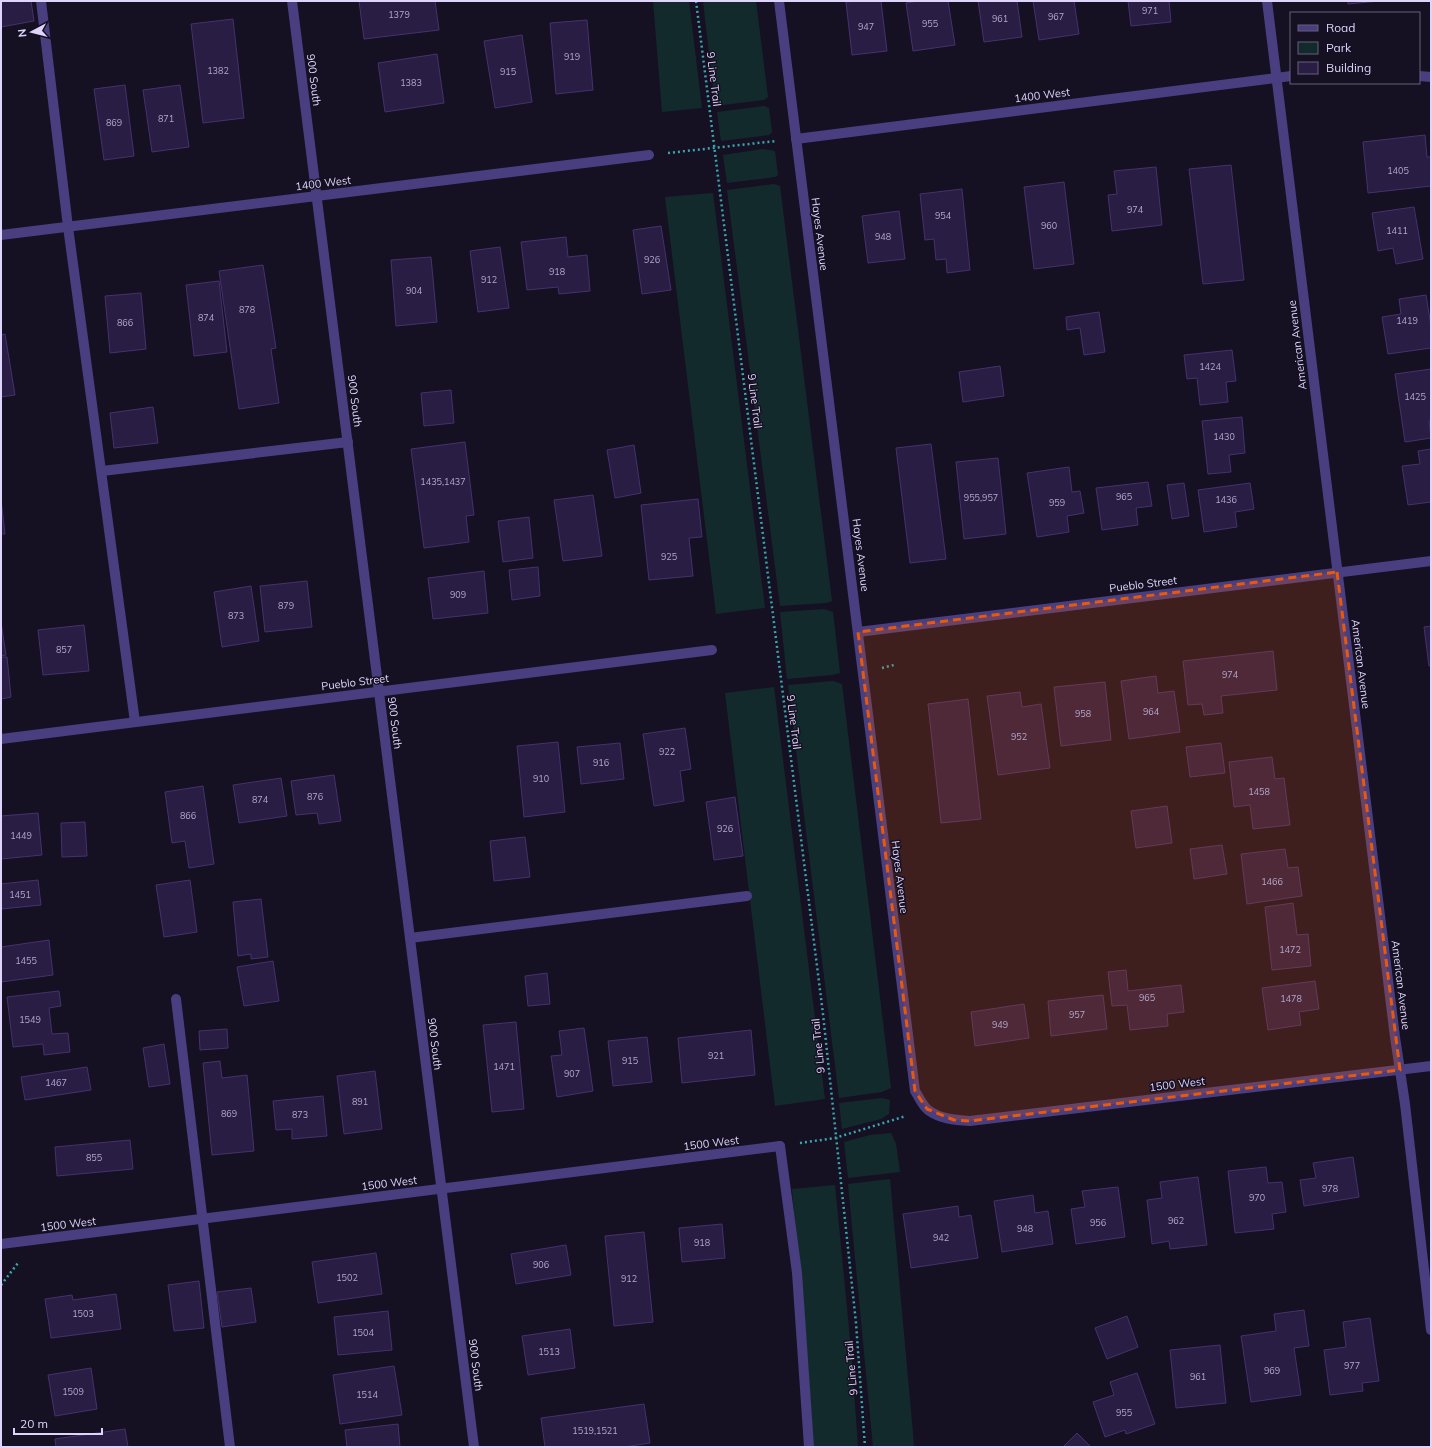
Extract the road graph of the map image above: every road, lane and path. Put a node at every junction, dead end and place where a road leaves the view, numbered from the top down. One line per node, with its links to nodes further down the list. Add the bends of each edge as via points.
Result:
1 (41, 1): 14 (street)
2 (292, 1): 13 (street, 900 South)
3 (696, 1): 11 (path, 9 Line Trail)
4 (779, 1): 10 (street, Hayes Avenue)
5 (1267, 1): 9 (street, American Avenue)
6 (1290, 76): 9 (street, 1400 West)
7 (1420, 76): 8 (street)
8 (1431, 77)
9 (1277, 78): 10 (street, 1400 West); 19 (street, American Avenue)
10 (796, 139): 11 (path); 20 (street, Hayes Avenue)
11 (715, 148): 12 (path); 31 (path, 9 Line Trail, via 823,1014)
12 (649, 156): 13 (street, 1400 West)
13 (317, 196): 14 (street, 1400 West); 16 (street, 900 South)
14 (68, 227): 15 (street, 1400 West); 17 (street)
15 (1, 235)
16 (348, 442): 17 (street); 22 (street, 900 South)
17 (102, 471): 23 (street)
18 (1431, 561): 19 (street, Pueblo Street)
19 (1338, 572): 20 (street, Pueblo Street); 29 (street, American Avenue)
20 (858, 632): 30 (street, Hayes Avenue, via 915,1091)
21 (712, 650): 22 (street, Pueblo Street)
22 (379, 692): 23 (street, Pueblo Street); 26 (street, 900 South)
23 (135, 722): 24 (street, Pueblo Street)
24 (1, 739)
25 (747, 896): 26 (street)
26 (410, 938): 33 (street, 900 South)
27 (176, 999): 34 (street)
28 (1431, 1066): 29 (street, 1500 West)
29 (1400, 1070): 30 (street, 1500 West, via 970,1121 954,1120); 38 (street, American Avenue)
30 (927, 1109): 31 (path)
31 (835, 1138): 32 (path); 42 (path, 9 Line Trail, via 856,1323)
32 (780, 1146): 33 (street, 1500 West); 41 (street, via 797,1273)
33 (442, 1189): 34 (street, 1500 West); 40 (street, 900 South)
34 (202, 1219): 35 (street, 1500 West); 39 (street)
35 (1, 1244)
36 (20, 1261): 37 (path)
37 (1, 1285)
38 (1431, 1330)
39 (230, 1447)
40 (474, 1447)
41 (809, 1447)
42 (865, 1447)

